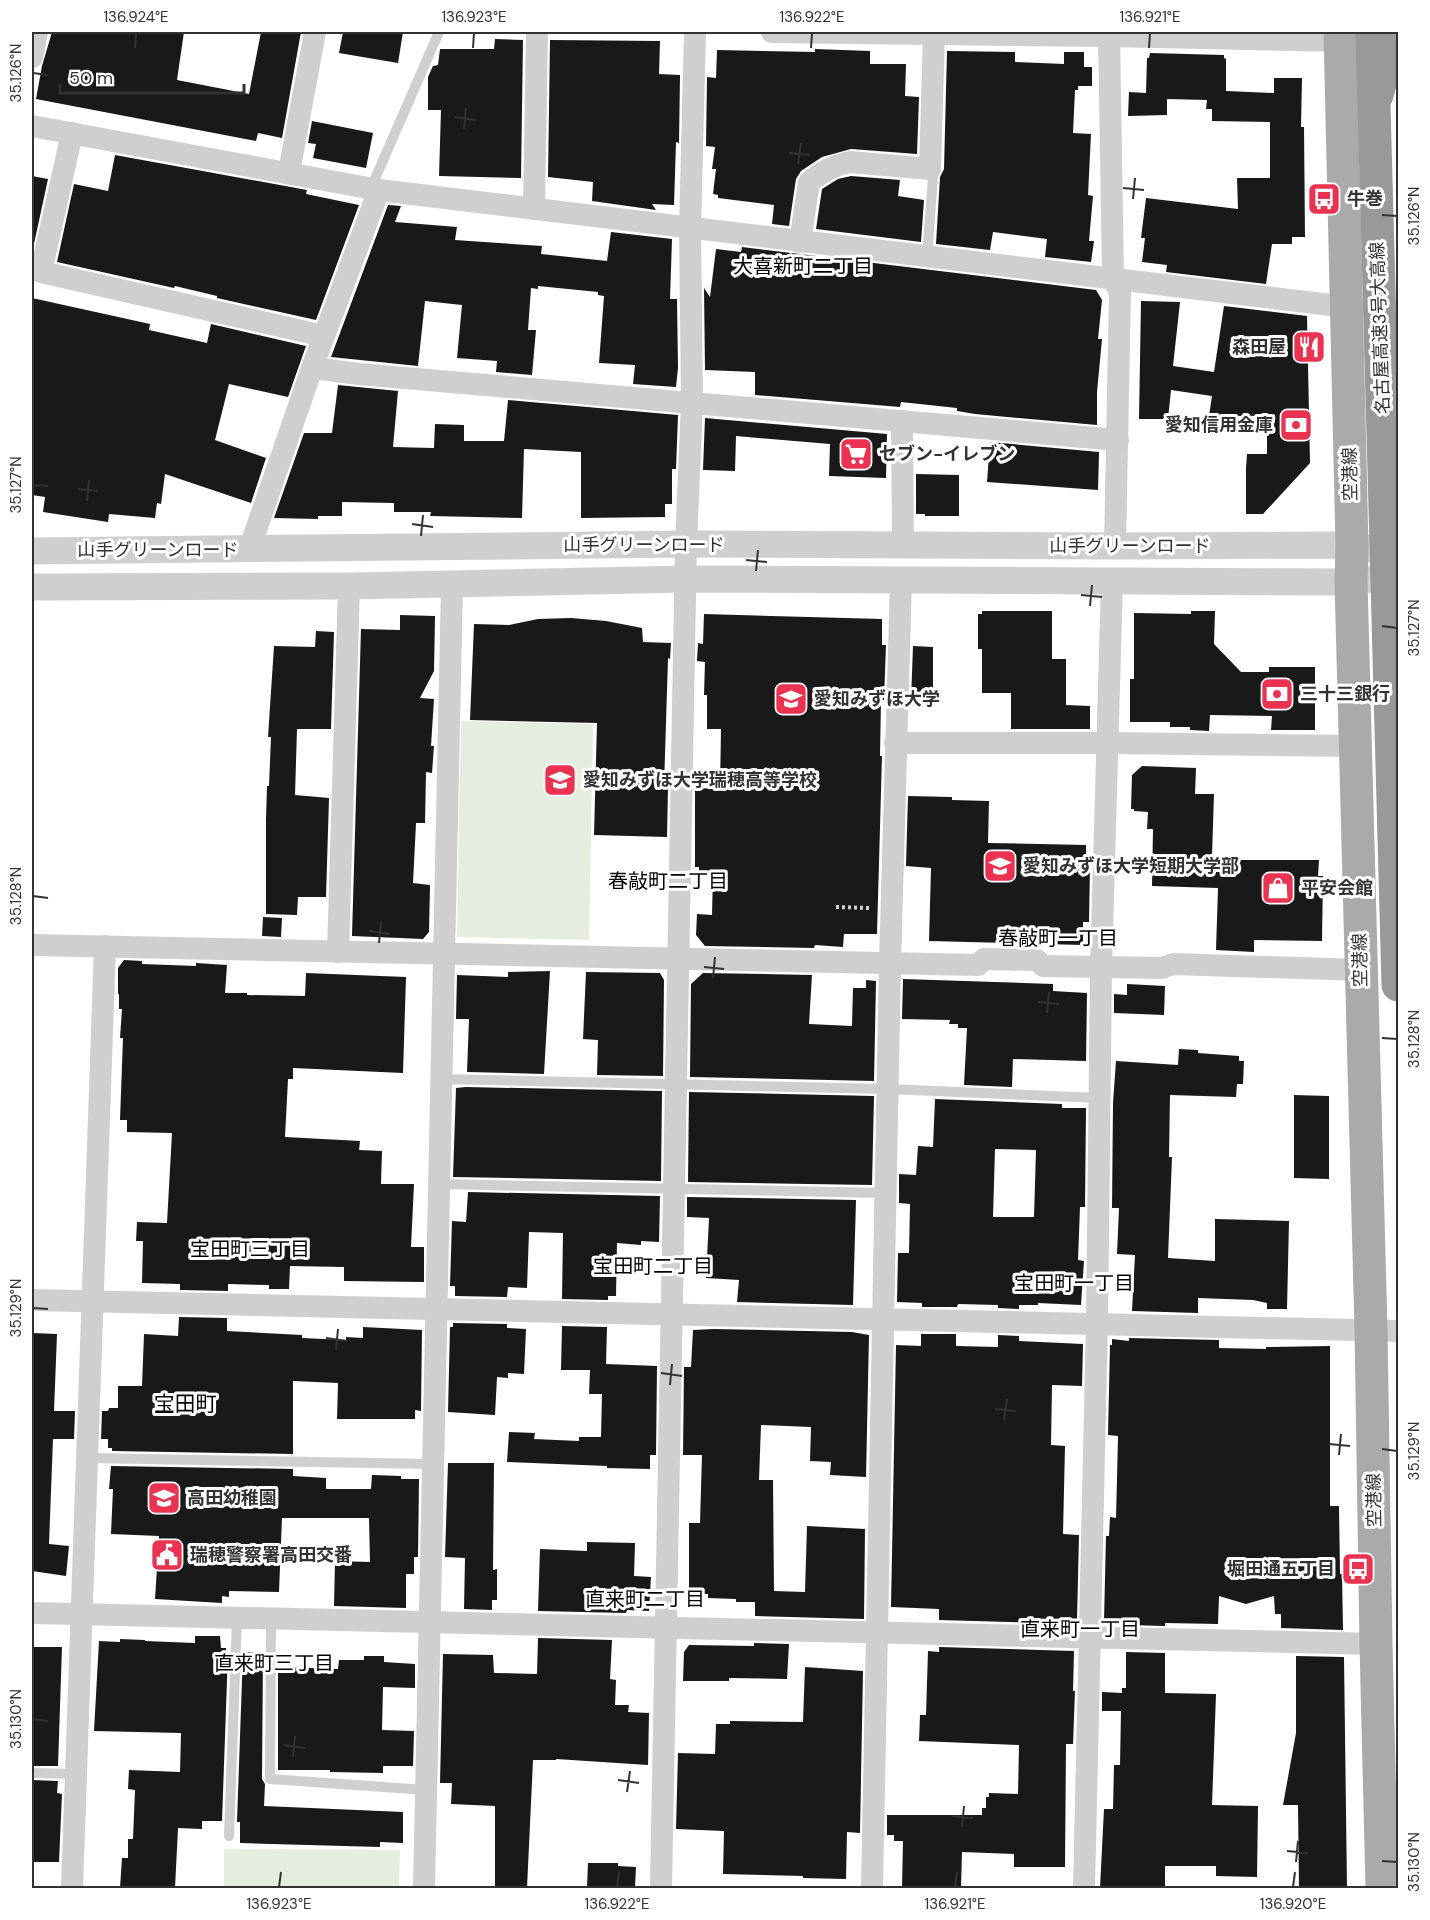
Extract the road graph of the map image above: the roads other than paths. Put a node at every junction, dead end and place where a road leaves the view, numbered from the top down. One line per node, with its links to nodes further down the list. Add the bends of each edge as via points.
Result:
1 (38, 32): 12 (street)
2 (315, 32): 17 (street)
3 (439, 32): 18 (lane)
4 (537, 32): 19 (street)
5 (695, 32): 20 (street)
6 (772, 32): 9 (street)
7 (1372, 32): 13 (highway, 名古屋高速3号大高線, bridge)
8 (1392, 32): 13 (highway, bridge)
9 (934, 34): 10 (street); 16 (street)
10 (1109, 34): 11 (street); 23 (street)
11 (1341, 36): 24 (main road, 空港線)
12 (32, 57)
13 (1374, 106): 56 (highway, 名古屋高速3号大高線, bridge)
14 (32, 126): 15 (street)
15 (72, 133): 17 (street); 25 (street, via 41,272)
16 (930, 169): 21 (street, via 850,162 824,171 809,182); 22 (lane, via 933,177)
17 (289, 172): 18 (street)
18 (375, 189): 19 (street); 25 (street)
19 (534, 209): 20 (street)
20 (690, 229): 21 (street); 27 (street)
21 (800, 242): 22 (street)
22 (927, 257): 23 (street)
23 (1113, 278): 24 (street); 29 (street, via 1120,293)
24 (1347, 307): 31 (main road, 空港線)
25 (324, 336): 26 (street)
26 (312, 368): 27 (street); 34 (street)
27 (692, 402): 28 (street); 30 (street)
28 (902, 421): 29 (street); 32 (street)
29 (1118, 440): 33 (street)
30 (686, 544): 32 (street, 山手グリーンロード); 34 (street, 山手グリーンロード); 38 (street)
31 (1352, 544): 33 (street, 山手グリーンロード); 36 (street, 山手グリーンロード); 41 (main road, 空港線)
32 (903, 545): 33 (street, 山手グリーンロード)
33 (1115, 546)
34 (249, 550): 35 (street, 山手グリーンロード)
35 (32, 551)
36 (1398, 555)
37 (1398, 575): 41 (street, 山手グリーンロード)
38 (686, 579): 39 (street, 山手グリーンロード); 42 (street, 山手グリーンロード); 52 (street)
39 (901, 580): 40 (street, 山手グリーンロード); 45 (street)
40 (1112, 581): 41 (street, 山手グリーンロード); 46 (street)
41 (1351, 582): 47 (main road, 空港線)
42 (452, 585): 43 (street, 山手グリーンロード); 51 (street)
43 (349, 586): 44 (street, 山手グリーンロード); 50 (street)
44 (32, 587)
45 (896, 743): 46 (street); 53 (street)
46 (1107, 743): 47 (street); 54 (street)
47 (1356, 746): 55 (main road, 空港線)
48 (32, 945): 49 (street)
49 (105, 946): 50 (street); 65 (street)
50 (338, 952): 51 (street)
51 (444, 954): 52 (street); 57 (street)
52 (679, 958): 53 (street); 58 (street)
53 (890, 963): 54 (street, via 978,965 984,958); 59 (street)
54 (1101, 968): 55 (street, via 1161,968 1173,964); 60 (street)
55 (1360, 970): 70 (main road, 空港線)
56 (1398, 985)
57 (442, 1079): 58 (lane); 61 (street)
58 (676, 1083): 59 (lane); 62 (street)
59 (887, 1089): 60 (lane); 63 (street)
60 (1101, 1098): 69 (street)
61 (439, 1184): 62 (lane); 66 (street)
62 (674, 1189): 63 (lane); 67 (street)
63 (885, 1193): 68 (street)
64 (32, 1300): 65 (street)
65 (93, 1301): 66 (street); 71 (street)
66 (437, 1309): 67 (street); 72 (street)
67 (672, 1314): 68 (street); 78 (street)
68 (883, 1318): 69 (street); 79 (street)
69 (1097, 1323): 70 (street); 80 (street)
70 (1385, 1330): 81 (main road, 空港線)
71 (87, 1458): 72 (lane); 74 (street)
72 (433, 1464): 77 (street)
73 (32, 1613): 74 (street)
74 (82, 1614): 75 (street); 83 (street)
75 (237, 1618): 76 (street); 85 (lane)
76 (271, 1618): 77 (street); 84 (lane, via 270,1779)
77 (430, 1622): 78 (street); 84 (street)
78 (666, 1628): 79 (street); 88 (street)
79 (877, 1632): 80 (street); 89 (street)
80 (1090, 1637): 81 (street); 90 (street)
81 (1376, 1644): 91 (main road, 空港線)
82 (32, 1773): 83 (lane)
83 (76, 1774): 86 (street)
84 (426, 1790): 87 (street)
85 (229, 1836)
86 (72, 1888)
87 (424, 1888)
88 (661, 1888)
89 (872, 1888)
90 (1084, 1888)
91 (1382, 1888)

